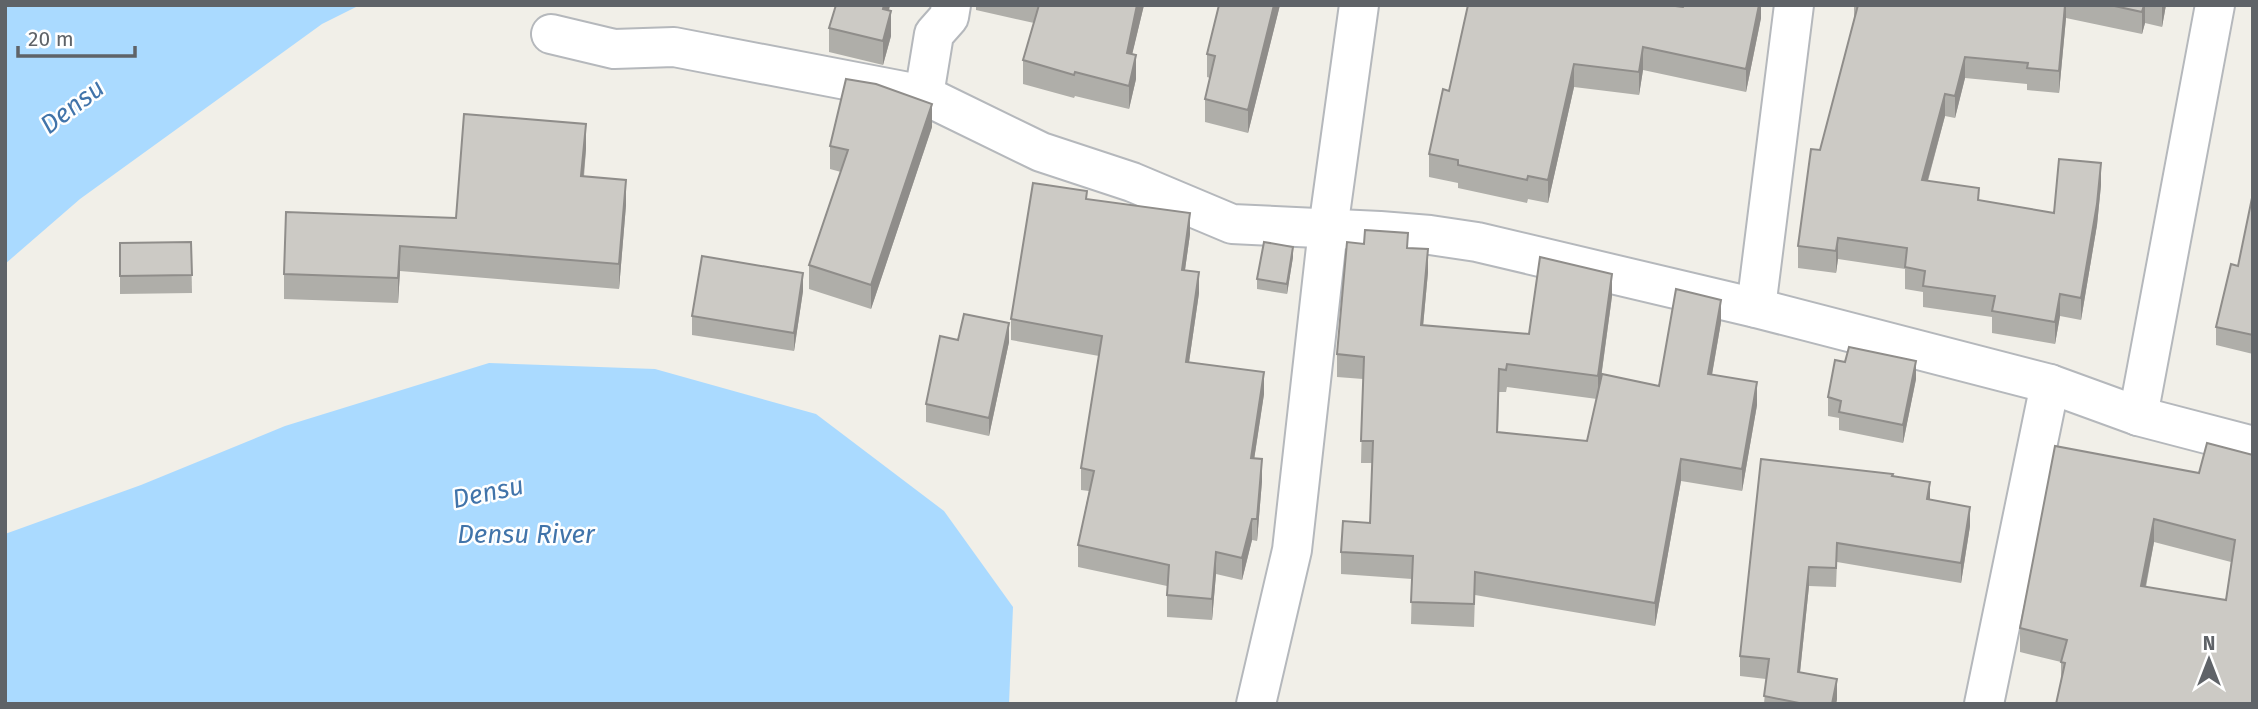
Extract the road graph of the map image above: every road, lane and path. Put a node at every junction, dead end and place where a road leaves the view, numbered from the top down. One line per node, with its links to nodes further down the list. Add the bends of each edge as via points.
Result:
1 (951, 5): 6 (street, via 949,17 934,34)
2 (1359, 5): 7 (street)
3 (1794, 5): 8 (street)
4 (2215, 5): 10 (street)
5 (551, 34): 6 (street, via 614,49 674,47)
6 (924, 95): 7 (street, via 1041,152 1132,182 1232,224)
7 (1328, 229): 8 (street, via 1477,242); 12 (street, via 1292,550)
8 (1756, 308): 9 (street)
9 (2050, 384): 10 (street); 13 (street)
10 (2138, 416): 11 (street)
11 (2253, 446)
12 (1256, 704)
13 (1984, 704)

